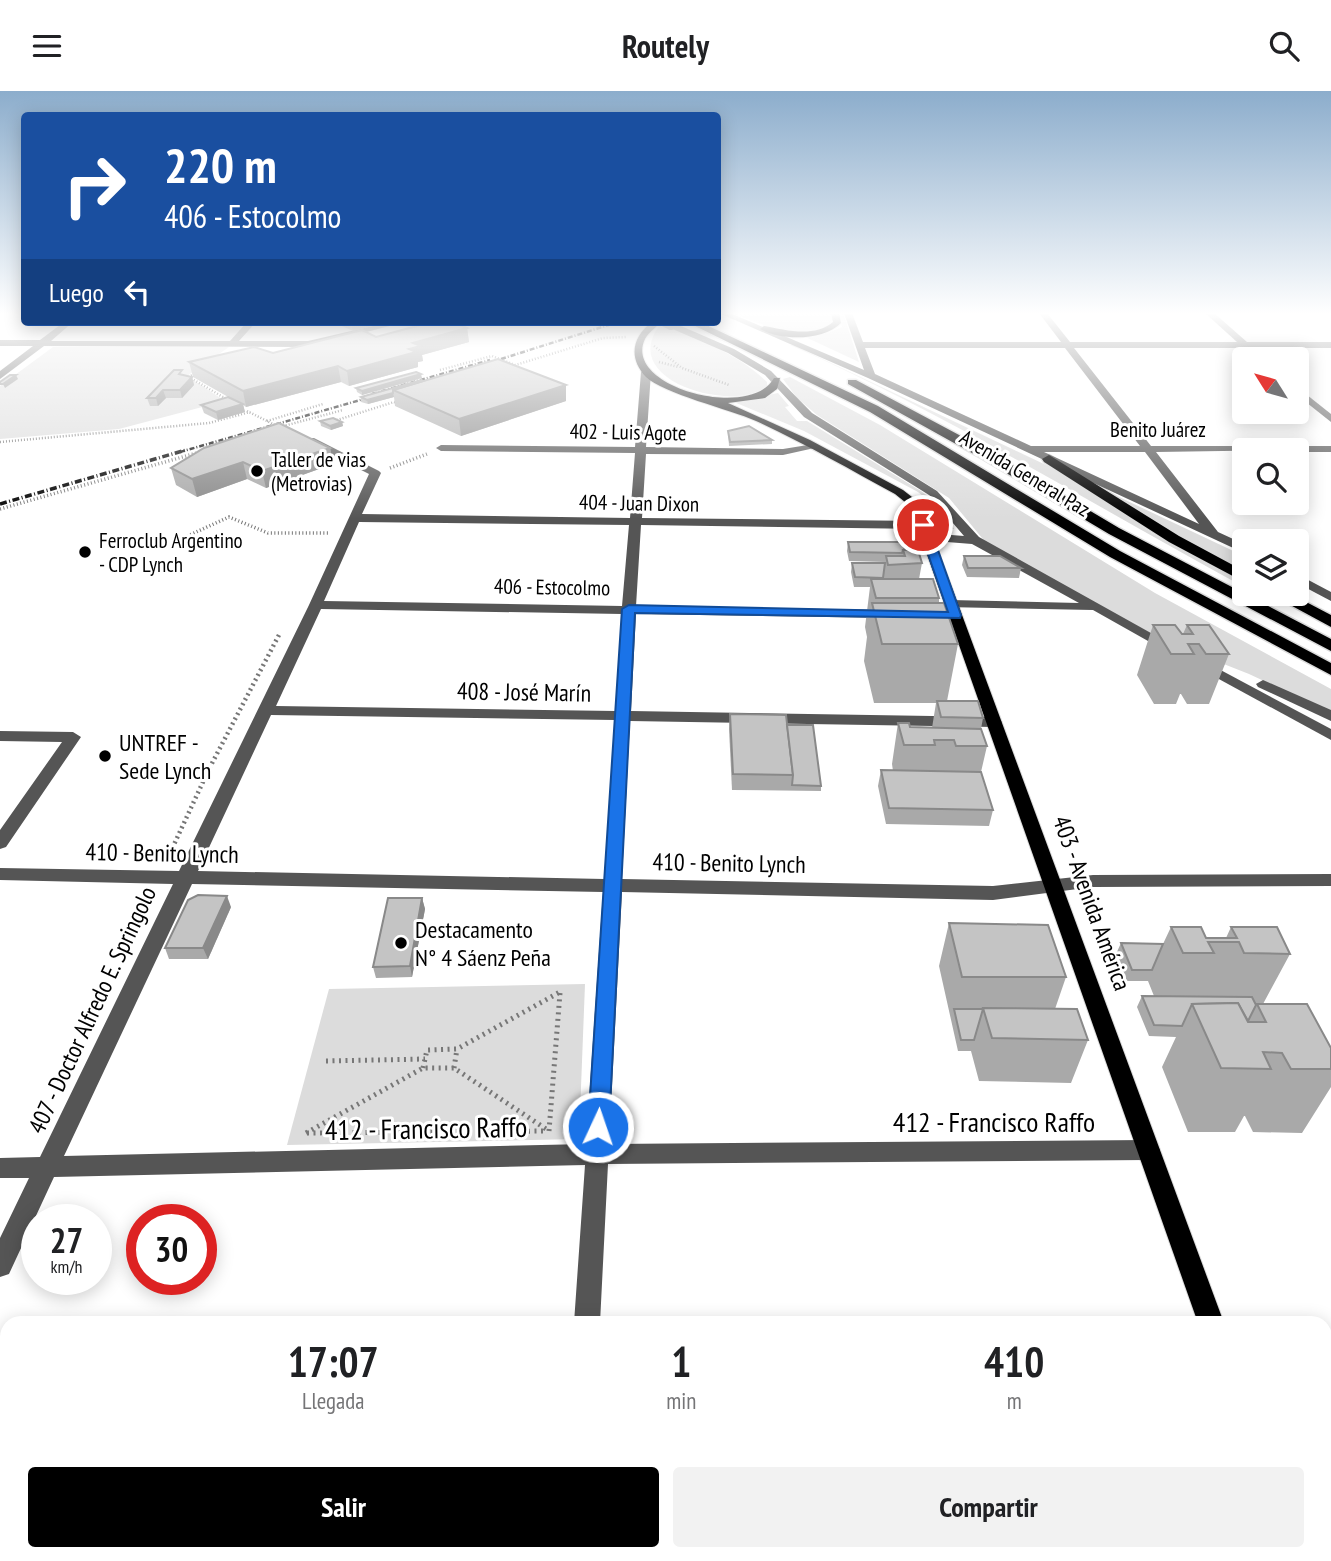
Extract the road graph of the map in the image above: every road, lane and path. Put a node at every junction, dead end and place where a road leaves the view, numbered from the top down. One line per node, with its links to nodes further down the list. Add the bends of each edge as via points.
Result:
1 (197, 382): 14 (path)
2 (646, 382): 32 (street)
3 (663, 382): 12 (main road)
4 (720, 382): 11 (path)
5 (776, 382): 11 (main road)
6 (778, 382): 42 (street, via 808,415 933,493)
7 (820, 382): 61 (highway, Avenida General Paz, via 1115,554)
8 (850, 382): 60 (highway, Avenida General Paz, via 1114,531)
9 (883, 382): 28 (street, Avenida General Paz)
10 (1096, 382): 29 (street)
11 (761, 396): 12 (main road)
12 (711, 400): 26 (main road)
13 (1309, 400): 20 (street)
14 (229, 401)
15 (323, 404): 21 (path)
16 (399, 404): 22 (path)
17 (240, 407): 19 (path)
18 (343, 410): 23 (path)
19 (250, 412): 21 (path); 25 (path, via 209,423)
20 (1331, 419)
21 (267, 421): 23 (path)
22 (331, 422)
23 (280, 427): 24 (path)
24 (300, 435): 34 (street)
25 (0, 442)
26 (814, 447): 32 (street, 402 - Luis Agote, via 783,452); 39 (main road, 403 - Avenida América, via 915,504)
27 (441, 448): 32 (street, 402 - Luis Agote); 34 (path)
28 (1026, 449): 29 (street, Benito Juárez); 33 (street, Avenida General Paz)
29 (1147, 449): 30 (street, Benito Juárez); 41 (street)
30 (1331, 449)
31 (211, 450): 35 (path)
32 (642, 451): 37 (street)
33 (1049, 459): 41 (street, Avenida General Paz); 46 (highway, via 1166,535)
34 (375, 473): 36 (street, 407 - Doctor Alfredo E. Springolo)
35 (0, 509)
36 (355, 518): 37 (street, 404 - Juan Dixon); 38 (street, 407 - Doctor Alfredo E. Springolo)
37 (637, 523): 39 (street, 404 - Juan Dixon); 54 (street)
38 (342, 527): 40 (path); 40 (path); 51 (street, 407 - Doctor Alfredo E. Springolo)
39 (925, 531): 42 (street, 404 - Juan Dixon); 55 (main road, 403 - Avenida América)
40 (331, 533): 44 (path); 45 (path, via 268,533 229,517 183,538)
41 (1214, 534): 43 (street, Avenida General Paz)
42 (975, 540): 53 (street)
43 (1232, 543)
44 (324, 546)
45 (208, 548)
46 (1232, 571)
47 (1309, 580): 49 (street)
48 (1309, 583): 50 (street)
49 (1331, 589)
50 (1331, 597)
51 (316, 605): 54 (street, 406 - Estocolmo); 62 (street, 407 - Doctor Alfredo E. Springolo)
52 (1301, 606): 57 (highway)
53 (1093, 607): 55 (street); 59 (street)
54 (629, 609): 56 (street, 406 - Estocolmo); 63 (street)
55 (949, 612): 65 (main road, 403 - Avenida América)
56 (901, 614)
57 (1331, 622)
58 (280, 632): 69 (path, via 170,853)
59 (1149, 637): 64 (street); 67 (street)
60 (1331, 646)
61 (1331, 670)
62 (264, 711): 63 (street, 408 - José Marín); 71 (street, 407 - Doctor Alfredo E. Springolo)
63 (622, 716): 65 (street, 408 - José Marín); 73 (street)
64 (1331, 716)
65 (994, 722): 74 (main road, 403 - Avenida América)
66 (0, 736): 68 (street, via 73,737)
67 (1331, 736)
68 (0, 843)
69 (151, 863)
70 (0, 874): 71 (street, 410 - Benito Lynch)
71 (184, 878): 73 (street, 410 - Benito Lynch); 83 (street, 407 - Doctor Alfredo E. Springolo)
72 (1331, 880): 74 (street, 410 - Benito Lynch, via 1093,881)
73 (612, 885): 74 (street, 410 - Benito Lynch, via 993,893); 82 (street)
74 (1052, 887): 81 (main road, 403 - Avenida América)
75 (457, 1049): 76 (path, via 427,1049); 79 (path); 80 (path, via 560,992)
76 (425, 1059): 77 (path); 78 (path)
77 (326, 1061)
78 (423, 1068): 79 (path); 80 (path, via 306,1133)
79 (454, 1068): 80 (path)
80 (549, 1131)
81 (1148, 1150): 82 (street, 412 - Francisco Raffo); 87 (main road, 403 - Avenida América)
82 (597, 1154): 83 (street, 412 - Francisco Raffo); 86 (street)
83 (48, 1167): 84 (street, 412 - Francisco Raffo); 85 (street, 407 - Doctor Alfredo E. Springolo)
84 (0, 1168)
85 (0, 1265)
86 (587, 1316)
87 (1208, 1316)

